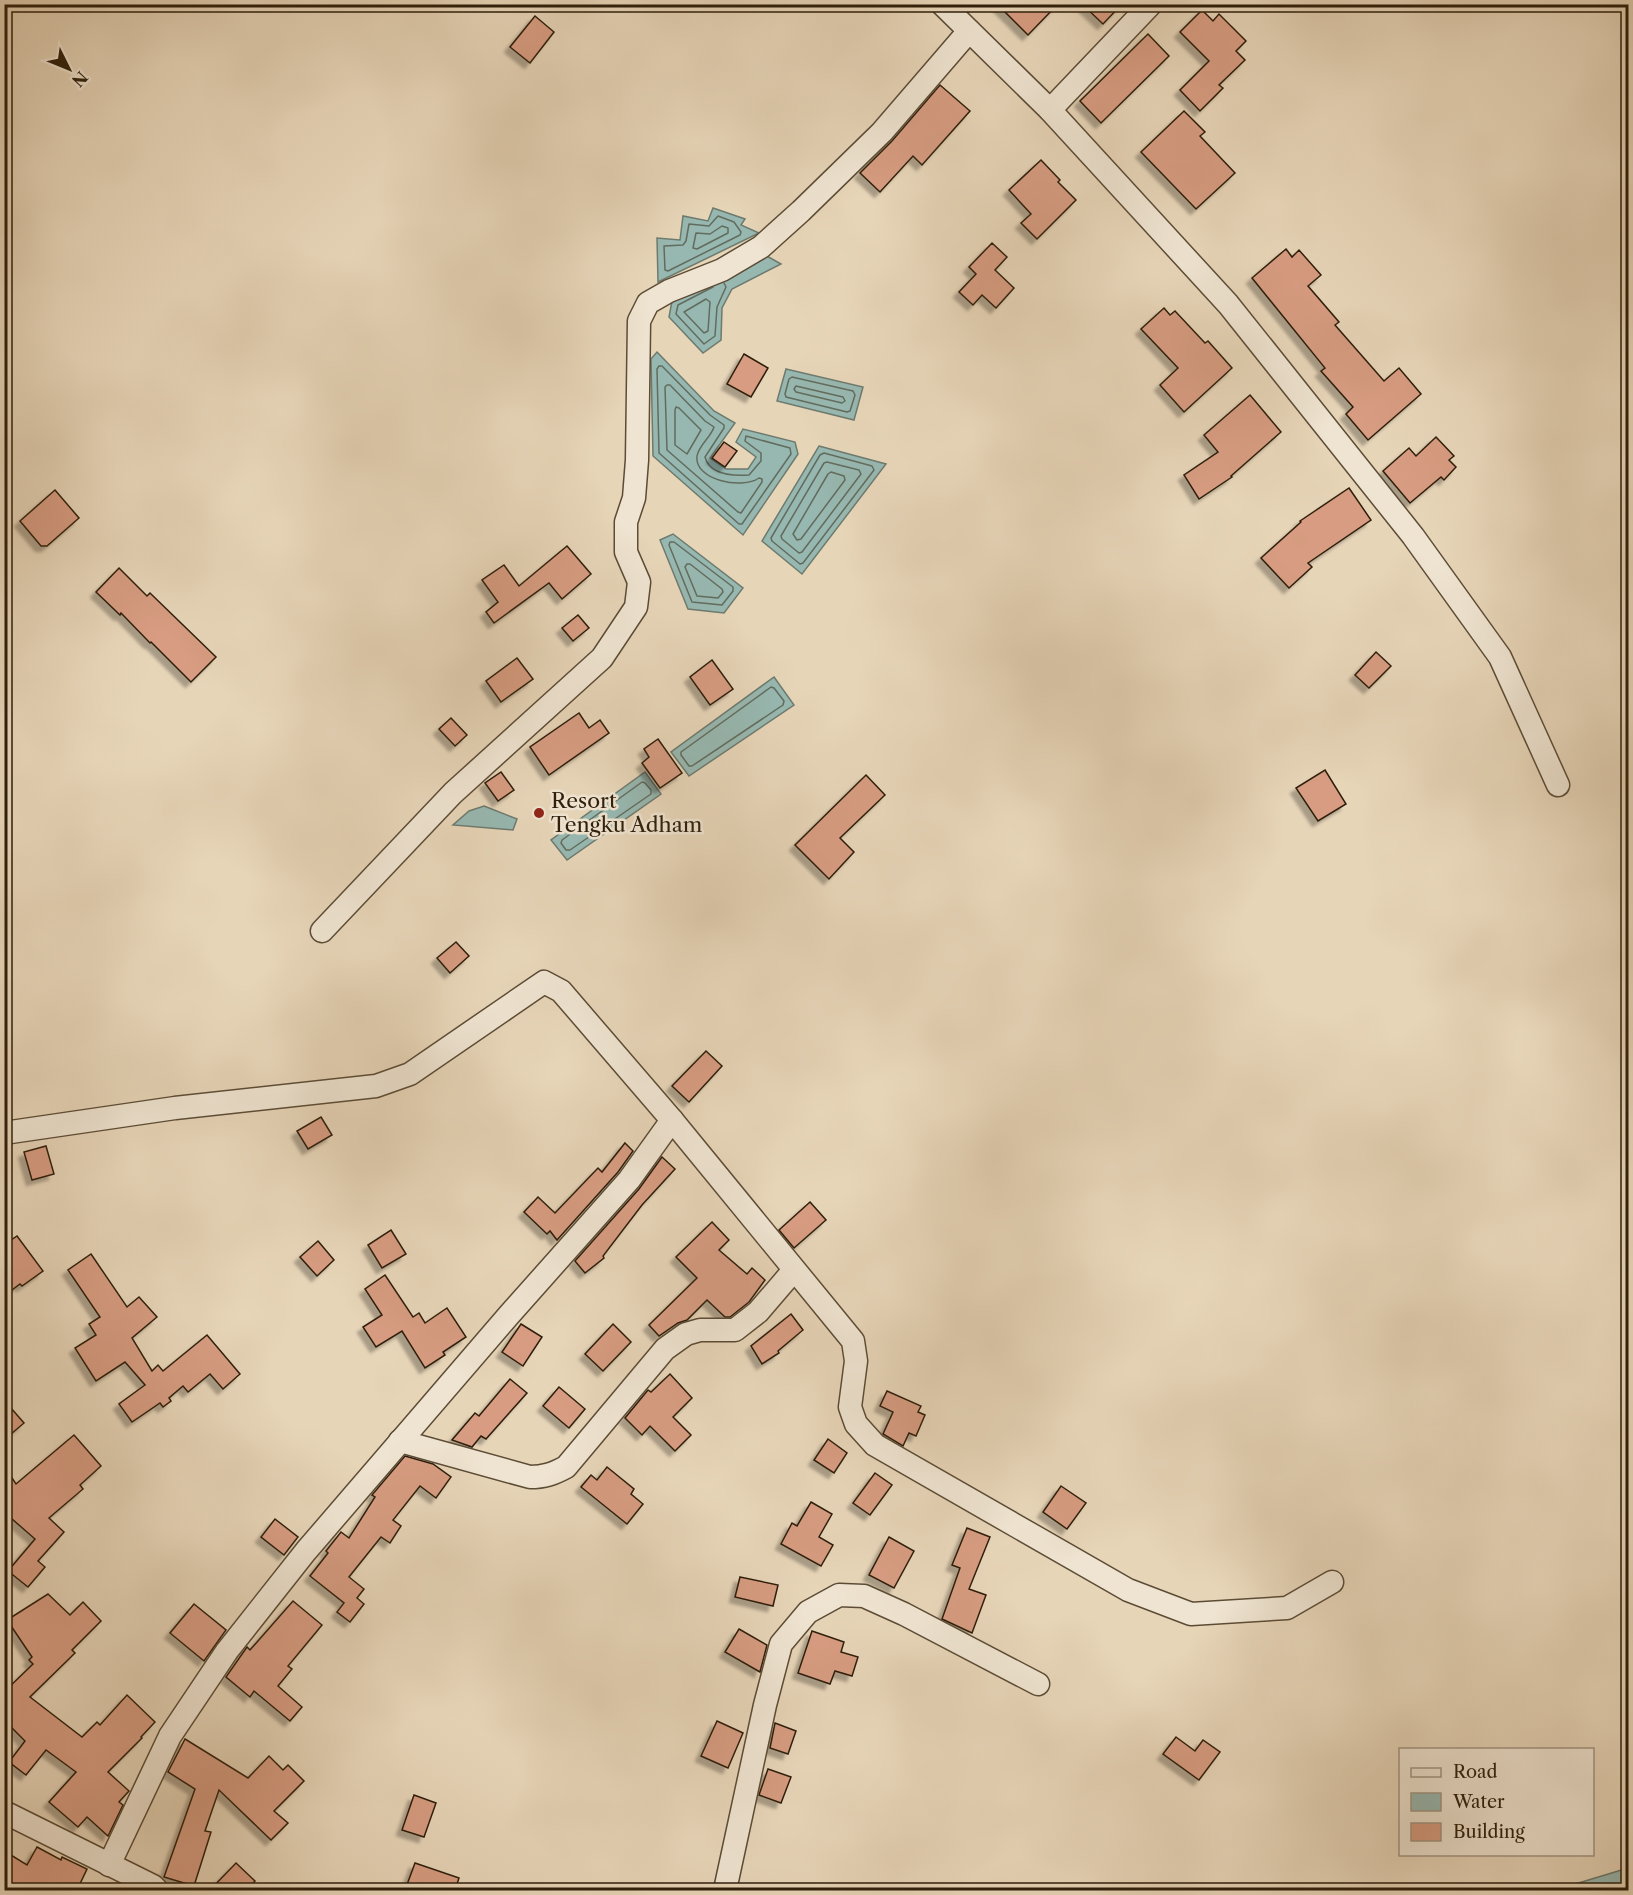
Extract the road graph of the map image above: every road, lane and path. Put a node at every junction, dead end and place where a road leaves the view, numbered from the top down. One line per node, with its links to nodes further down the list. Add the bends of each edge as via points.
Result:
1 (942, 4): 3 (street)
2 (1151, 4): 4 (street)
3 (969, 31): 4 (street); 6 (street, via 882,132 761,247 722,270 648,303 639,321 637,460 634,498 626,522 626,552 639,582 636,607 602,658 453,793)
4 (1050, 110): 5 (street, via 1228,304 1413,536 1500,657)
5 (1558, 785)
6 (322, 930)
7 (672, 1120): 8 (street, via 561,991 544,982 410,1074 376,1086 175,1108); 9 (street); 10 (street, via 628,1180)
8 (4, 1133)
9 (795, 1270): 10 (street, via 758,1312 735,1330 700,1330 686,1334 665,1349 566,1467 555,1473 530,1477); 11 (street, via 853,1341 856,1361 850,1407 856,1424 875,1445 1128,1590 1191,1614 1287,1608)
10 (400, 1442): 14 (street, via 227,1651 170,1736)
11 (1332, 1582)
12 (1038, 1684): 16 (street, via 864,1596 839,1595 808,1612 781,1644)
13 (4, 1812): 14 (street)
14 (120, 1877): 15 (street)
15 (157, 1890)
16 (725, 1890)

